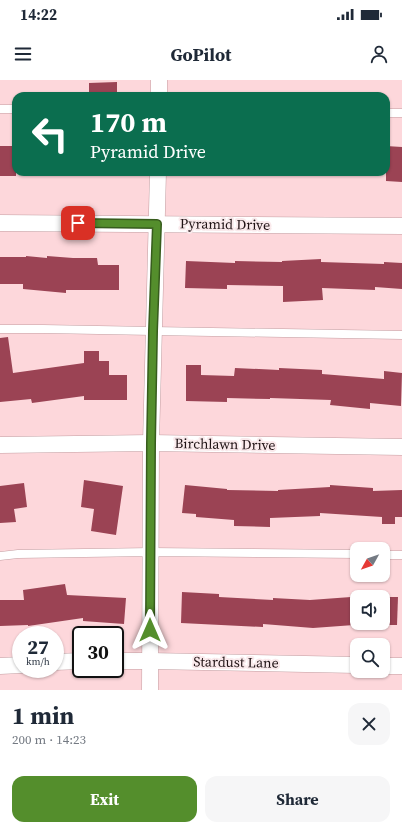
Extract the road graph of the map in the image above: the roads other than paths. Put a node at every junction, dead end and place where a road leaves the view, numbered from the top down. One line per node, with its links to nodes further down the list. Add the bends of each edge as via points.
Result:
1 (159, 80): 2 (street)
2 (159, 92)
3 (0, 109): 4 (lane)
4 (12, 109)
5 (390, 113): 6 (lane)
6 (402, 113)
7 (158, 176): 9 (street)
8 (0, 223): 9 (street, Pyramid Drive)
9 (157, 224): 10 (street, Pyramid Drive); 12 (street)
10 (402, 226)
11 (0, 329): 12 (lane)
12 (153, 331): 13 (lane); 14 (street)
13 (402, 335)
14 (151, 443): 15 (street, Birchlawn Drive); 16 (street, Birchlawn Drive); 17 (street)
15 (0, 445)
16 (402, 447)
17 (150, 552): 18 (lane); 21 (lane); 23 (street)
18 (350, 554)
19 (390, 555): 20 (lane)
20 (402, 555)
21 (0, 556)
22 (124, 661): 23 (street, Stardust Lane)
23 (150, 661): 25 (street, Stardust Lane); 29 (street)
24 (12, 665): 26 (street)
25 (350, 665)
26 (0, 666)
27 (390, 666): 28 (street)
28 (402, 666)
29 (150, 690)

